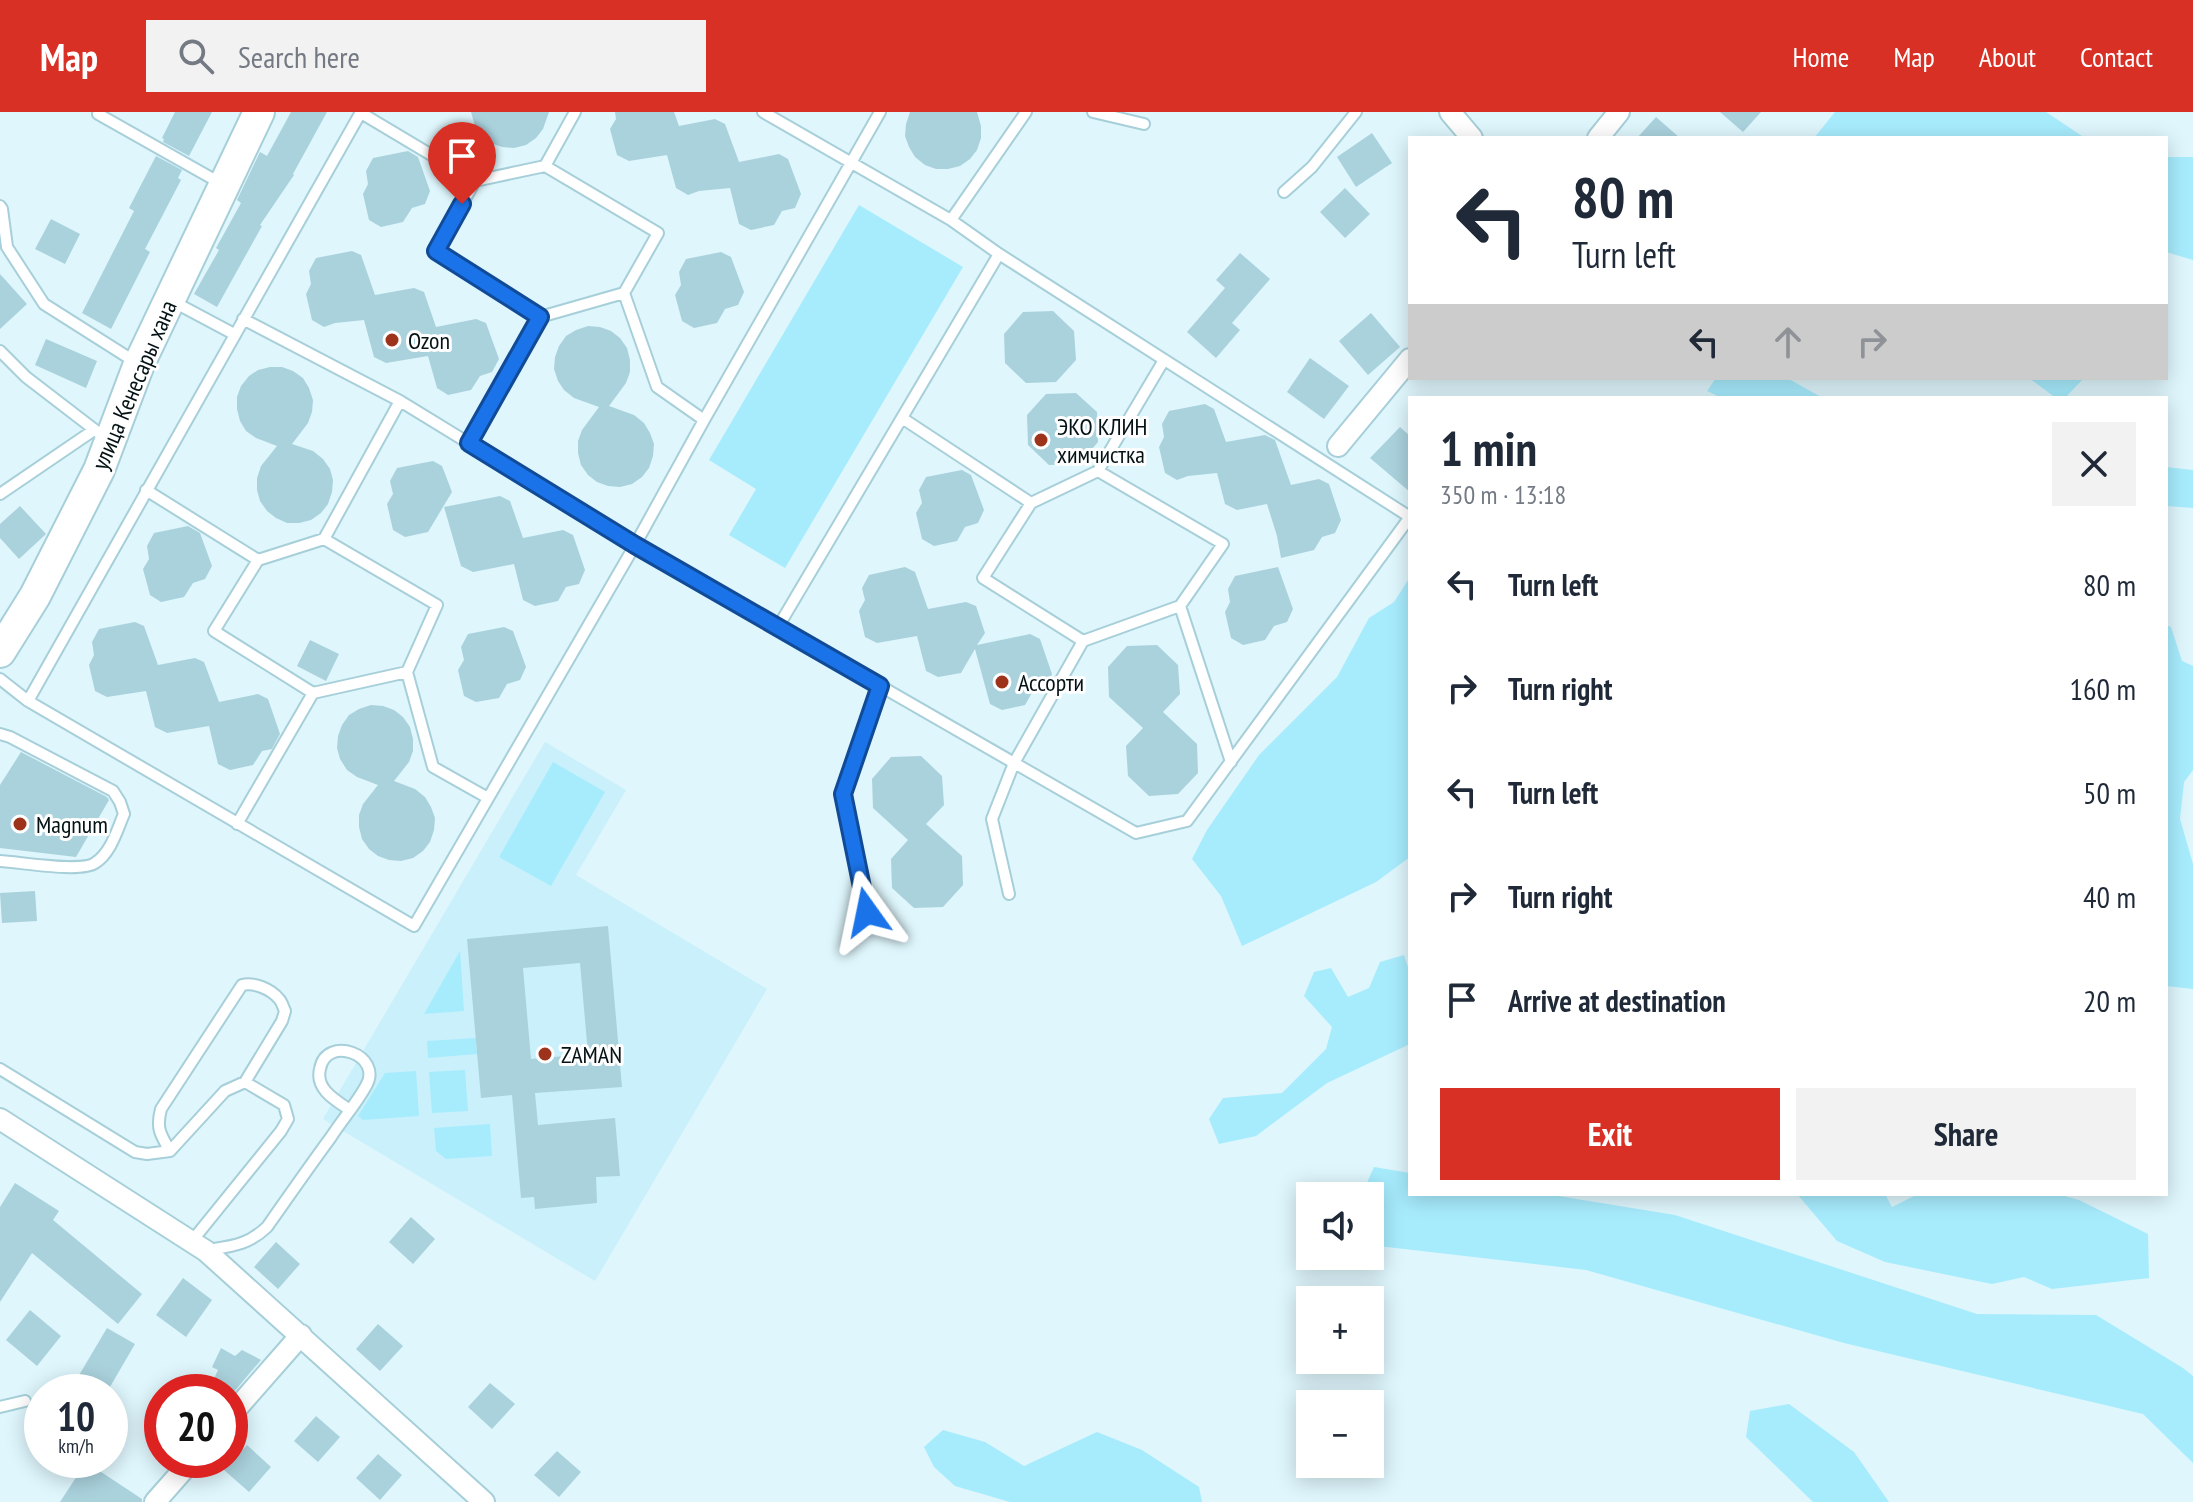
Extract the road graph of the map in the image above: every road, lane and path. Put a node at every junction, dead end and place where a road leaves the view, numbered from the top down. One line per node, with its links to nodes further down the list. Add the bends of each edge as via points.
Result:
1 (259, 112): 18 (street, улица Кенесары хана)
2 (361, 112): 17 (lane); 26 (lane)
3 (575, 112): 16 (lane)
4 (763, 112): 15 (lane)
5 (880, 112): 15 (lane)
6 (1026, 112): 21 (lane)
7 (1093, 112): 12 (lane)
8 (1356, 112): 19 (lane, via 1312,167)
9 (1450, 112): 13 (street)
10 (1619, 112): 14 (street)
11 (98, 114): 18 (lane)
12 (1144, 124)
13 (1470, 136)
14 (1600, 136)
15 (851, 163): 21 (lane); 34 (lane)
16 (545, 166): 17 (lane); 23 (lane, via 658,233)
17 (475, 181): 25 (lane, via 436,251)
18 (224, 185): 24 (street, улица Кенесары хана)
19 (1284, 192)
20 (0, 206): 31 (lane, via 7,247 44,304)
21 (951, 220): 22 (lane)
22 (999, 254): 29 (lane); 33 (lane)
23 (624, 293): 25 (lane); 34 (lane, via 657,387)
24 (170, 300): 27 (lane); 31 (street, улица Кенесары хана)
25 (540, 317): 36 (lane)
26 (243, 319): 27 (lane); 32 (lane)
27 (234, 334): 39 (lane)
28 (0, 351): 35 (lane)
29 (1164, 360): 38 (lane); 42 (lane)
30 (1408, 361): 37 (street)
31 (139, 364): 35 (street, улица Кенесары хана)
32 (400, 401): 36 (lane); 44 (lane)
33 (902, 418): 41 (lane); 48 (lane)
34 (704, 420): 45 (lane)
35 (102, 436): 40 (lane); 50 (street, улица Кенесары хана, via 99,470)
36 (469, 443): 45 (lane)
37 (1338, 446)
38 (1098, 471): 41 (lane); 47 (lane, via 1223,544)
39 (146, 490): 46 (lane); 55 (lane)
40 (0, 494)
41 (1031, 503): 49 (lane, via 983,578)
42 (1408, 516)
43 (1408, 520): 57 (lane)
44 (324, 539): 46 (lane); 51 (lane, via 437,605)
45 (635, 545): 48 (lane); 59 (lane)
46 (258, 560): 54 (lane, via 214,631)
47 (1180, 606): 49 (lane); 57 (lane)
48 (778, 627): 53 (lane)
49 (1083, 641): 58 (lane)
50 (0, 652)
51 (407, 672): 54 (lane); 59 (lane, via 433,767)
52 (0, 679): 55 (lane)
53 (880, 686): 58 (lane); 63 (lane, via 843,794)
54 (313, 693): 60 (lane)
55 (28, 701): 60 (lane)
56 (0, 734): 61 (lane, via 113,791 124,814 111,845 96,863 82,868)
57 (1231, 762): 58 (lane, via 1187,821 1136,833)
58 (1014, 763): 62 (lane, via 992,819)
59 (488, 798): 60 (lane, via 414,926)
60 (237, 824)
61 (0, 861)
62 (1009, 894)
63 (867, 912)
64 (0, 1069): 68 (lane, via 135,1152)
65 (245, 1082): 68 (lane, via 225,1091); 68 (lane, via 285,1011 279,999 250,983 242,985 161,1109 160,1134); 69 (lane, via 284,1105 288,1119)
66 (350, 1110): 66 (lane, via 370,1071 361,1056 339,1050 322,1060 318,1073 322,1088); 69 (lane, via 256,1238)
67 (0, 1119): 69 (street)
68 (170, 1151)
69 (199, 1246): 70 (street)
70 (301, 1335): 71 (street); 75 (street)
71 (248, 1395)
72 (24, 1401): 73 (lane)
73 (0, 1407)
74 (176, 1478): 76 (street)
75 (471, 1498)
76 (155, 1502)

